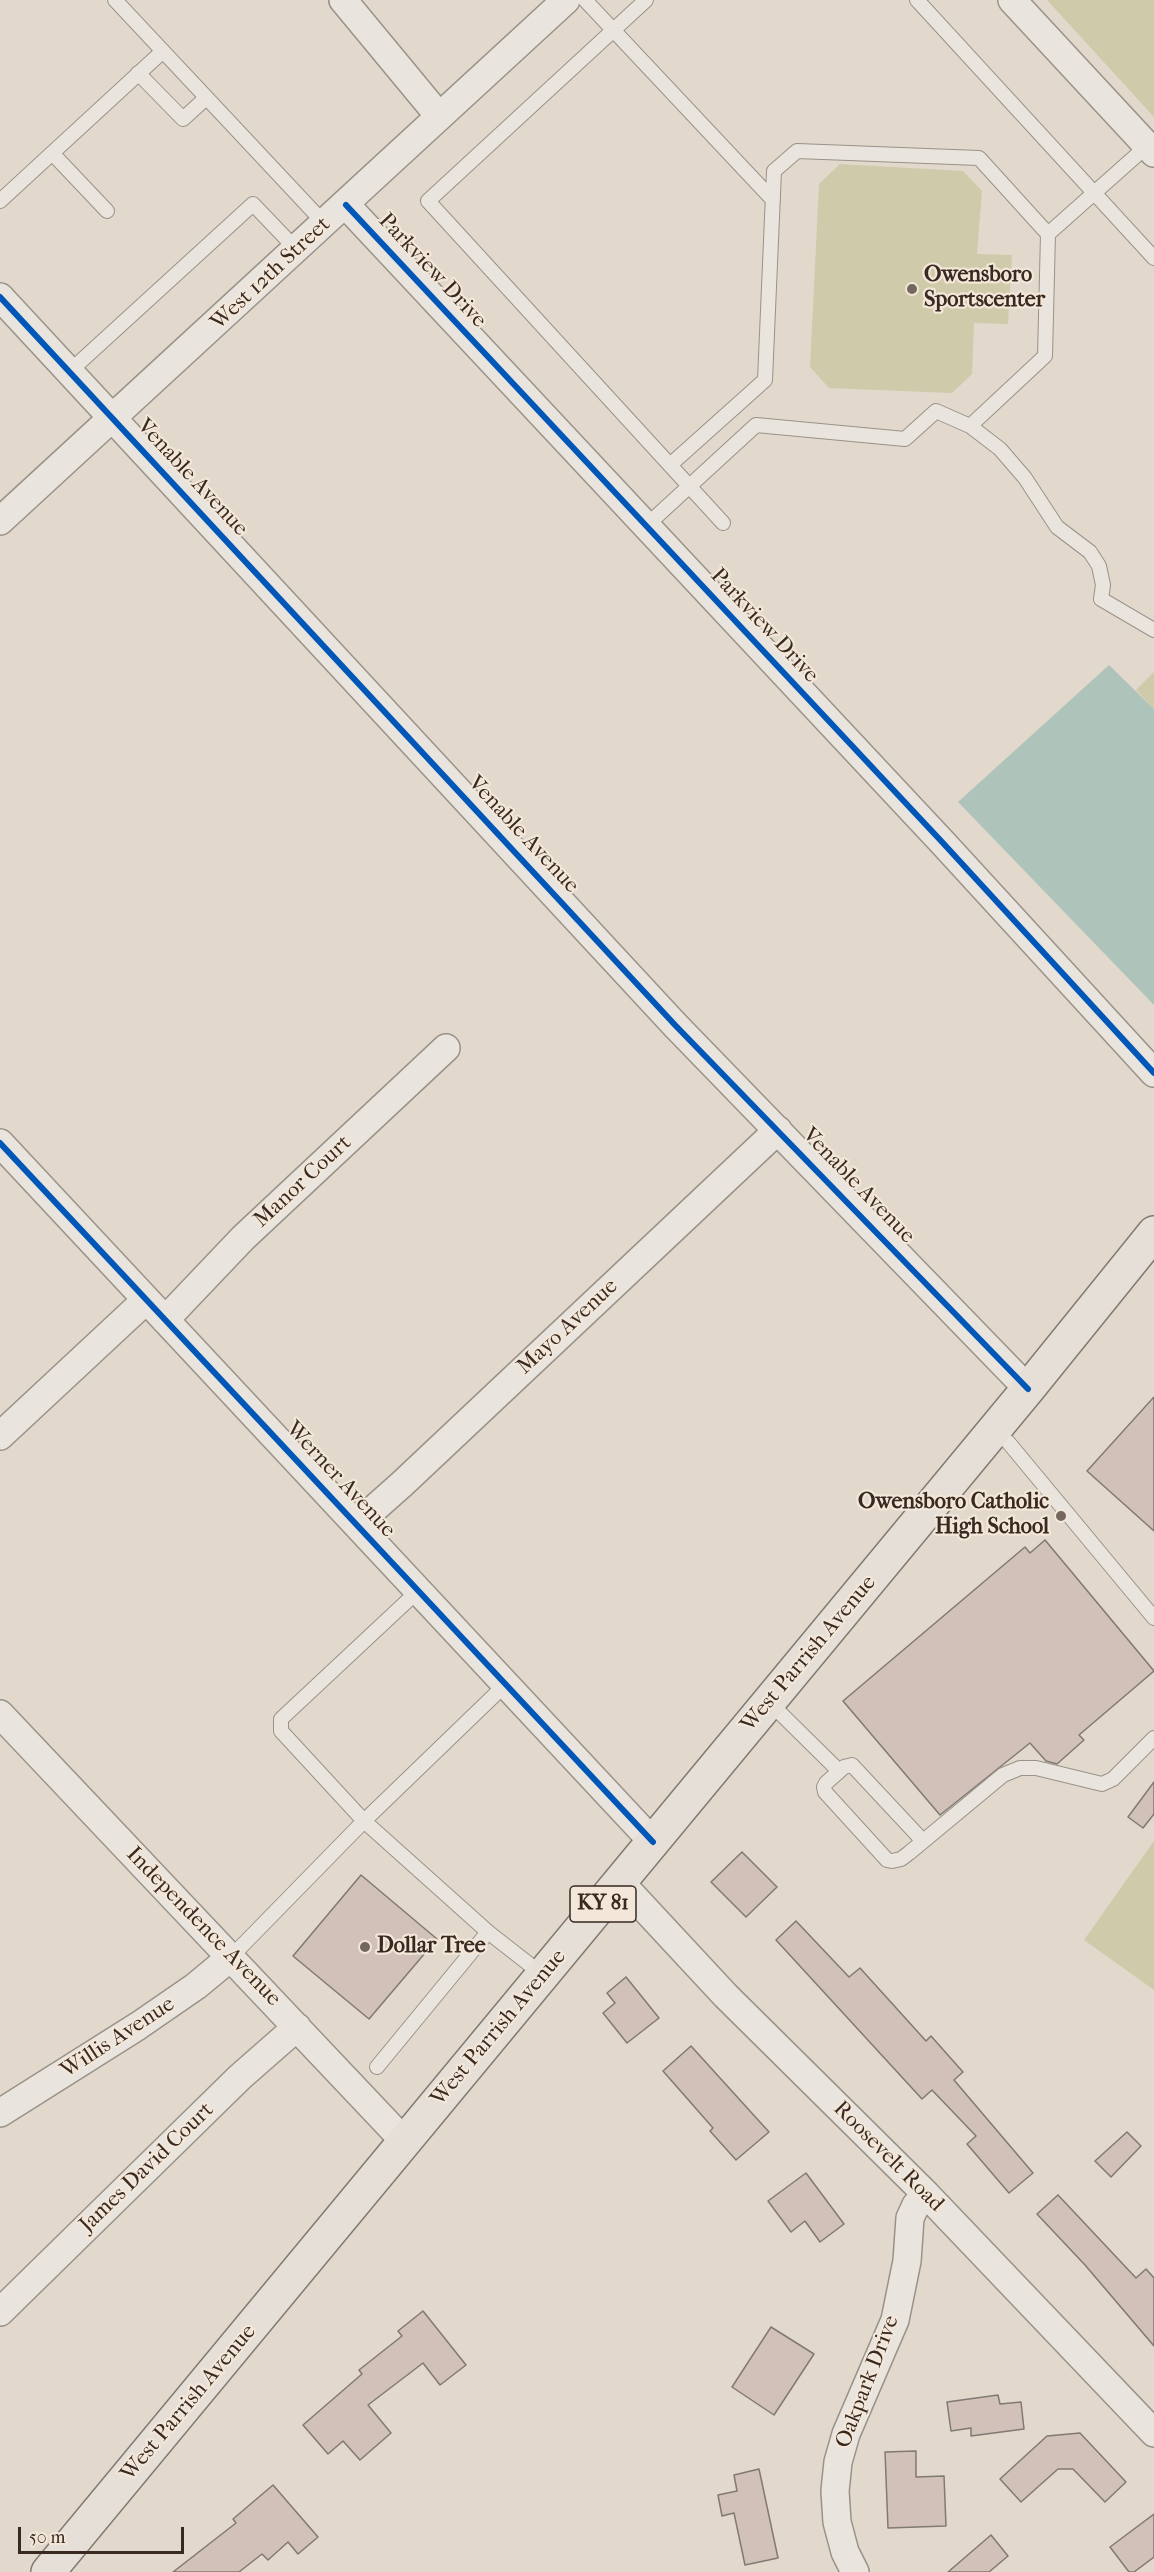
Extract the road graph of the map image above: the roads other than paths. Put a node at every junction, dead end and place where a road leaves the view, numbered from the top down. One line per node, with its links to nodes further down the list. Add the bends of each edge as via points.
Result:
1 (115, 0): 9 (lane)
2 (343, 0): 12 (street)
3 (566, 0): 12 (street, West 12th Street)
4 (585, 0): 8 (lane)
5 (646, 0): 8 (lane)
6 (917, 0): 15 (lane)
7 (1012, 0): 13 (street)
8 (613, 30): 16 (lane); 28 (lane, via 428,201)
9 (163, 51): 10 (lane); 11 (lane)
10 (138, 73): 11 (lane, via 183,118); 14 (lane)
11 (206, 98): 20 (lane)
12 (439, 116): 18 (street, West 12th Street)
13 (1151, 150): 15 (lane)
14 (52, 153): 17 (lane); 19 (lane)
15 (1094, 193): 21 (lane); 23 (lane)
16 (773, 200): 21 (lane, via 774,171 797,151 980,158); 28 (lane, via 765,380)
17 (0, 201)
18 (346, 205): 20 (street, West 12th Street); 32 (street, Parkview Drive)
19 (107, 211)
20 (326, 224): 22 (street, West 12th Street)
21 (1048, 234): 27 (lane, via 1045,356)
22 (297, 250): 25 (lane, via 253,204); 26 (street, West 12th Street)
23 (1154, 258)
24 (0, 297): 25 (street, Venable Avenue)
25 (69, 372): 26 (street, Venable Avenue)
26 (113, 419): 30 (street, West 12th Street); 36 (street, Venable Avenue, via 675,1025)
27 (970, 426): 29 (lane, via 936,411 905,439 756,424); 33 (lane, via 1016,466 1057,527 1090,552 1099,566 1101,599)
28 (670, 465): 29 (lane)
29 (690, 486): 31 (lane); 32 (lane)
30 (0, 521)
31 (723, 523)
32 (646, 526): 35 (street, Parkview Drive)
33 (1154, 630)
34 (446, 1047): 40 (street, Manor Court, via 243,1239)
35 (1154, 1073)
36 (778, 1130): 41 (street, Venable Avenue); 44 (street, Mayo Avenue)
37 (0, 1143): 39 (street, Werner Avenue)
38 (1154, 1233): 41 (main road, West Parrish Avenue / KY 81)
39 (146, 1300): 40 (street, Werner Avenue); 43 (street)
40 (165, 1320): 44 (street, Werner Avenue)
41 (1028, 1389): 42 (main road, West Parrish Avenue / KY 81)
42 (994, 1430): 46 (lane); 48 (main road, West Parrish Avenue / KY 81)
43 (0, 1436)
44 (357, 1524): 45 (street, Werner Avenue)
45 (418, 1590): 47 (street, Werner Avenue); 52 (lane, via 281,1719 281,1731)
46 (1154, 1617)
47 (506, 1684): 52 (lane); 54 (street, Werner Avenue)
48 (769, 1702): 51 (lane); 54 (main road, West Parrish Avenue / KY 81)
49 (0, 1714): 57 (street, Independence Avenue)
50 (1154, 1737): 53 (lane, via 1113,1779 1102,1784 1036,1768 1020,1768 1003,1775)
51 (839, 1771): 53 (lane, via 848,1765 858,1769); 53 (lane, via 826,1783 825,1792 887,1860 901,1859)
52 (364, 1821): 56 (lane); 57 (lane)
53 (923, 1841)
54 (653, 1842): 55 (main road, West Parrish Avenue / KY 81)
55 (620, 1882): 58 (main road, West Parrish Avenue / KY 81); 63 (street, Roosevelt Road, via 726,1996)
56 (488, 1932): 58 (lane); 60 (lane)
57 (231, 1957): 59 (street, Independence Avenue); 61 (street, Willis Avenue, via 138,2026)
58 (543, 1975): 62 (main road, West Parrish Avenue / KY 81)
59 (297, 2027): 62 (street, Independence Avenue); 64 (street, James David Court, via 240,2076)
60 (377, 2067)
61 (0, 2113)
62 (405, 2142): 66 (main road, West Parrish Avenue / KY 81)
63 (926, 2194): 65 (street, Roosevelt Road); 67 (street, Oakpark Drive, via 910,2218 907,2261 895,2320 846,2434 838,2462 837,2522)
64 (0, 2312)
65 (1154, 2433)
66 (48, 2572)
67 (855, 2572)

